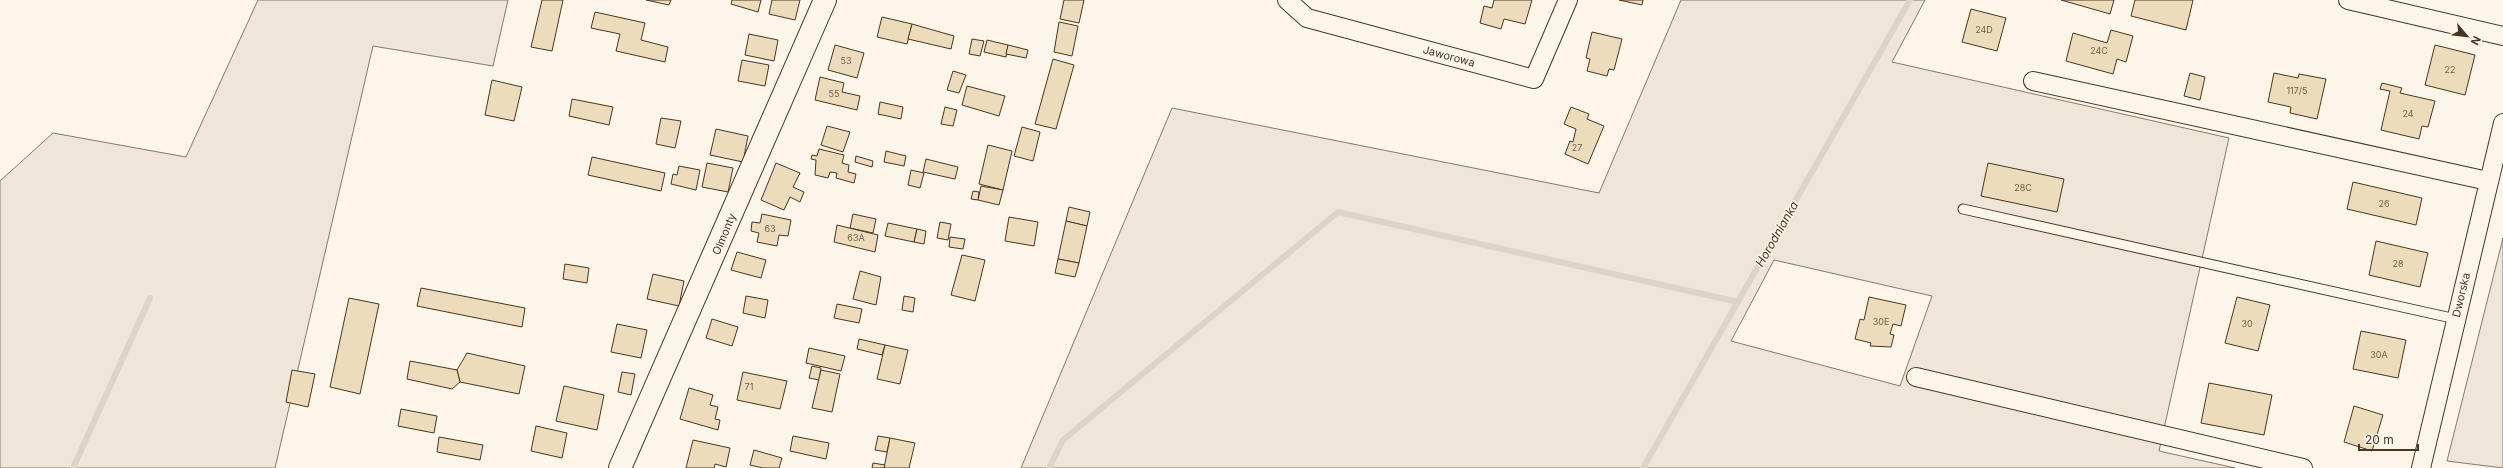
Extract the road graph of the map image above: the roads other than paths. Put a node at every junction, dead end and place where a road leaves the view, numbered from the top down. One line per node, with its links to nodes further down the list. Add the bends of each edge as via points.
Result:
1 (825, 0): 12 (street, Olmonty)
2 (1287, 0): 3 (street, Jaworowa, via 1307,18 1534,79)
3 (1568, 0)
4 (2348, 0): 5 (street)
5 (2503, 36)
6 (2033, 81): 8 (street)
7 (2503, 123): 8 (street, Dworska)
8 (2488, 181): 10 (street, Dworska)
9 (1963, 209): 10 (lane)
10 (2456, 319): 14 (street, Dworska)
11 (1916, 377): 13 (street)
12 (620, 468)
13 (2303, 468)
14 (2421, 468)

